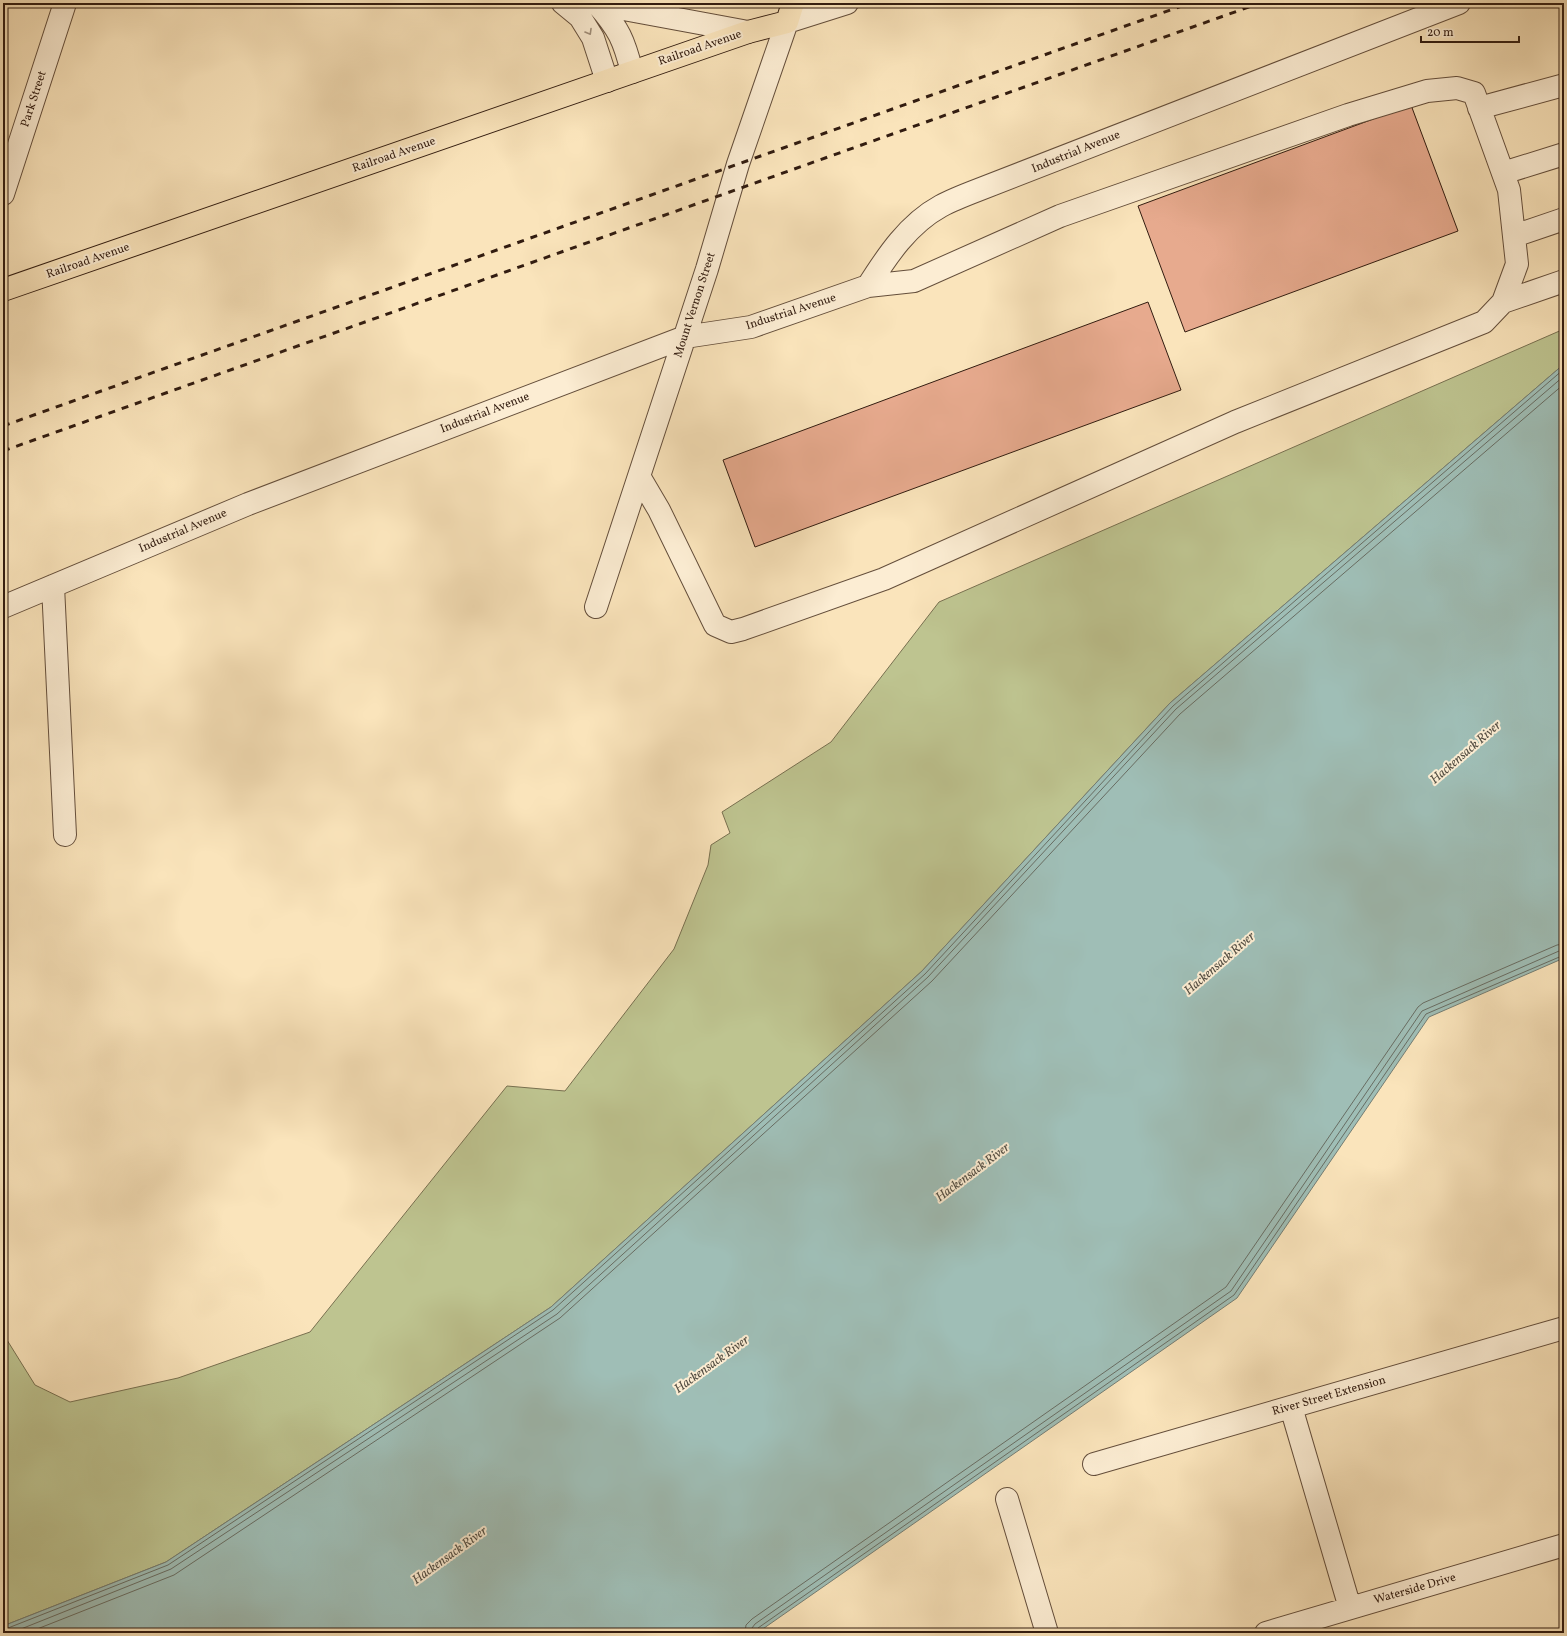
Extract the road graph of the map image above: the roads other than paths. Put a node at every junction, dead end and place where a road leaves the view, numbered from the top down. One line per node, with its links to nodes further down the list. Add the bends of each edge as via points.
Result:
1 (65, 3): 14 (street, Park Street)
2 (563, 3): 9 (street, one-way to 9, via 580,16 593,38)
3 (847, 3): 6 (street)
4 (1459, 3): 18 (street, Industrial Avenue, via 940,206 916,223 889,254)
5 (594, 4): 7 (street); 8 (street, via 614,23 626,46)
6 (790, 12): 7 (main road, Railroad Avenue); 21 (street, Mount Vernon Street, via 738,164)
7 (748, 32): 8 (main road, Railroad Avenue)
8 (632, 72): 9 (main road, Railroad Avenue)
9 (607, 81): 19 (main road, Railroad Avenue)
10 (1564, 85): 11 (street)
11 (1479, 108): 13 (street); 18 (street, via 1474,93 1457,88 1427,91 1348,114 1060,216 914,281)
12 (1564, 154): 13 (street)
13 (1503, 173): 16 (street, via 1509,190)
14 (3, 194)
15 (1564, 218): 16 (street)
16 (1514, 236): 20 (street, via 1517,264)
17 (1564, 281): 20 (street)
18 (868, 286): 21 (street, Industrial Avenue, via 751,327)
19 (3, 290)
20 (1503, 302): 22 (street, via 1484,322 1235,422 884,579 731,632 715,625 659,510)
21 (685, 337): 22 (street, Mount Vernon Street); 23 (street, Industrial Avenue, via 248,504)
22 (639, 476): 25 (street, Mount Vernon Street)
23 (53, 586): 24 (street, Industrial Avenue); 26 (street)
24 (3, 607)
25 (596, 607)
26 (65, 835)
27 (1564, 1328): 28 (street, River Street Extension)
28 (1291, 1407): 29 (street, River Street Extension); 32 (street)
29 (1094, 1464)
30 (1007, 1499): 33 (street)
31 (1564, 1545): 32 (street, Waterside Drive)
32 (1350, 1608): 34 (street, Waterside Drive)
33 (1047, 1633)
34 (1266, 1633)

